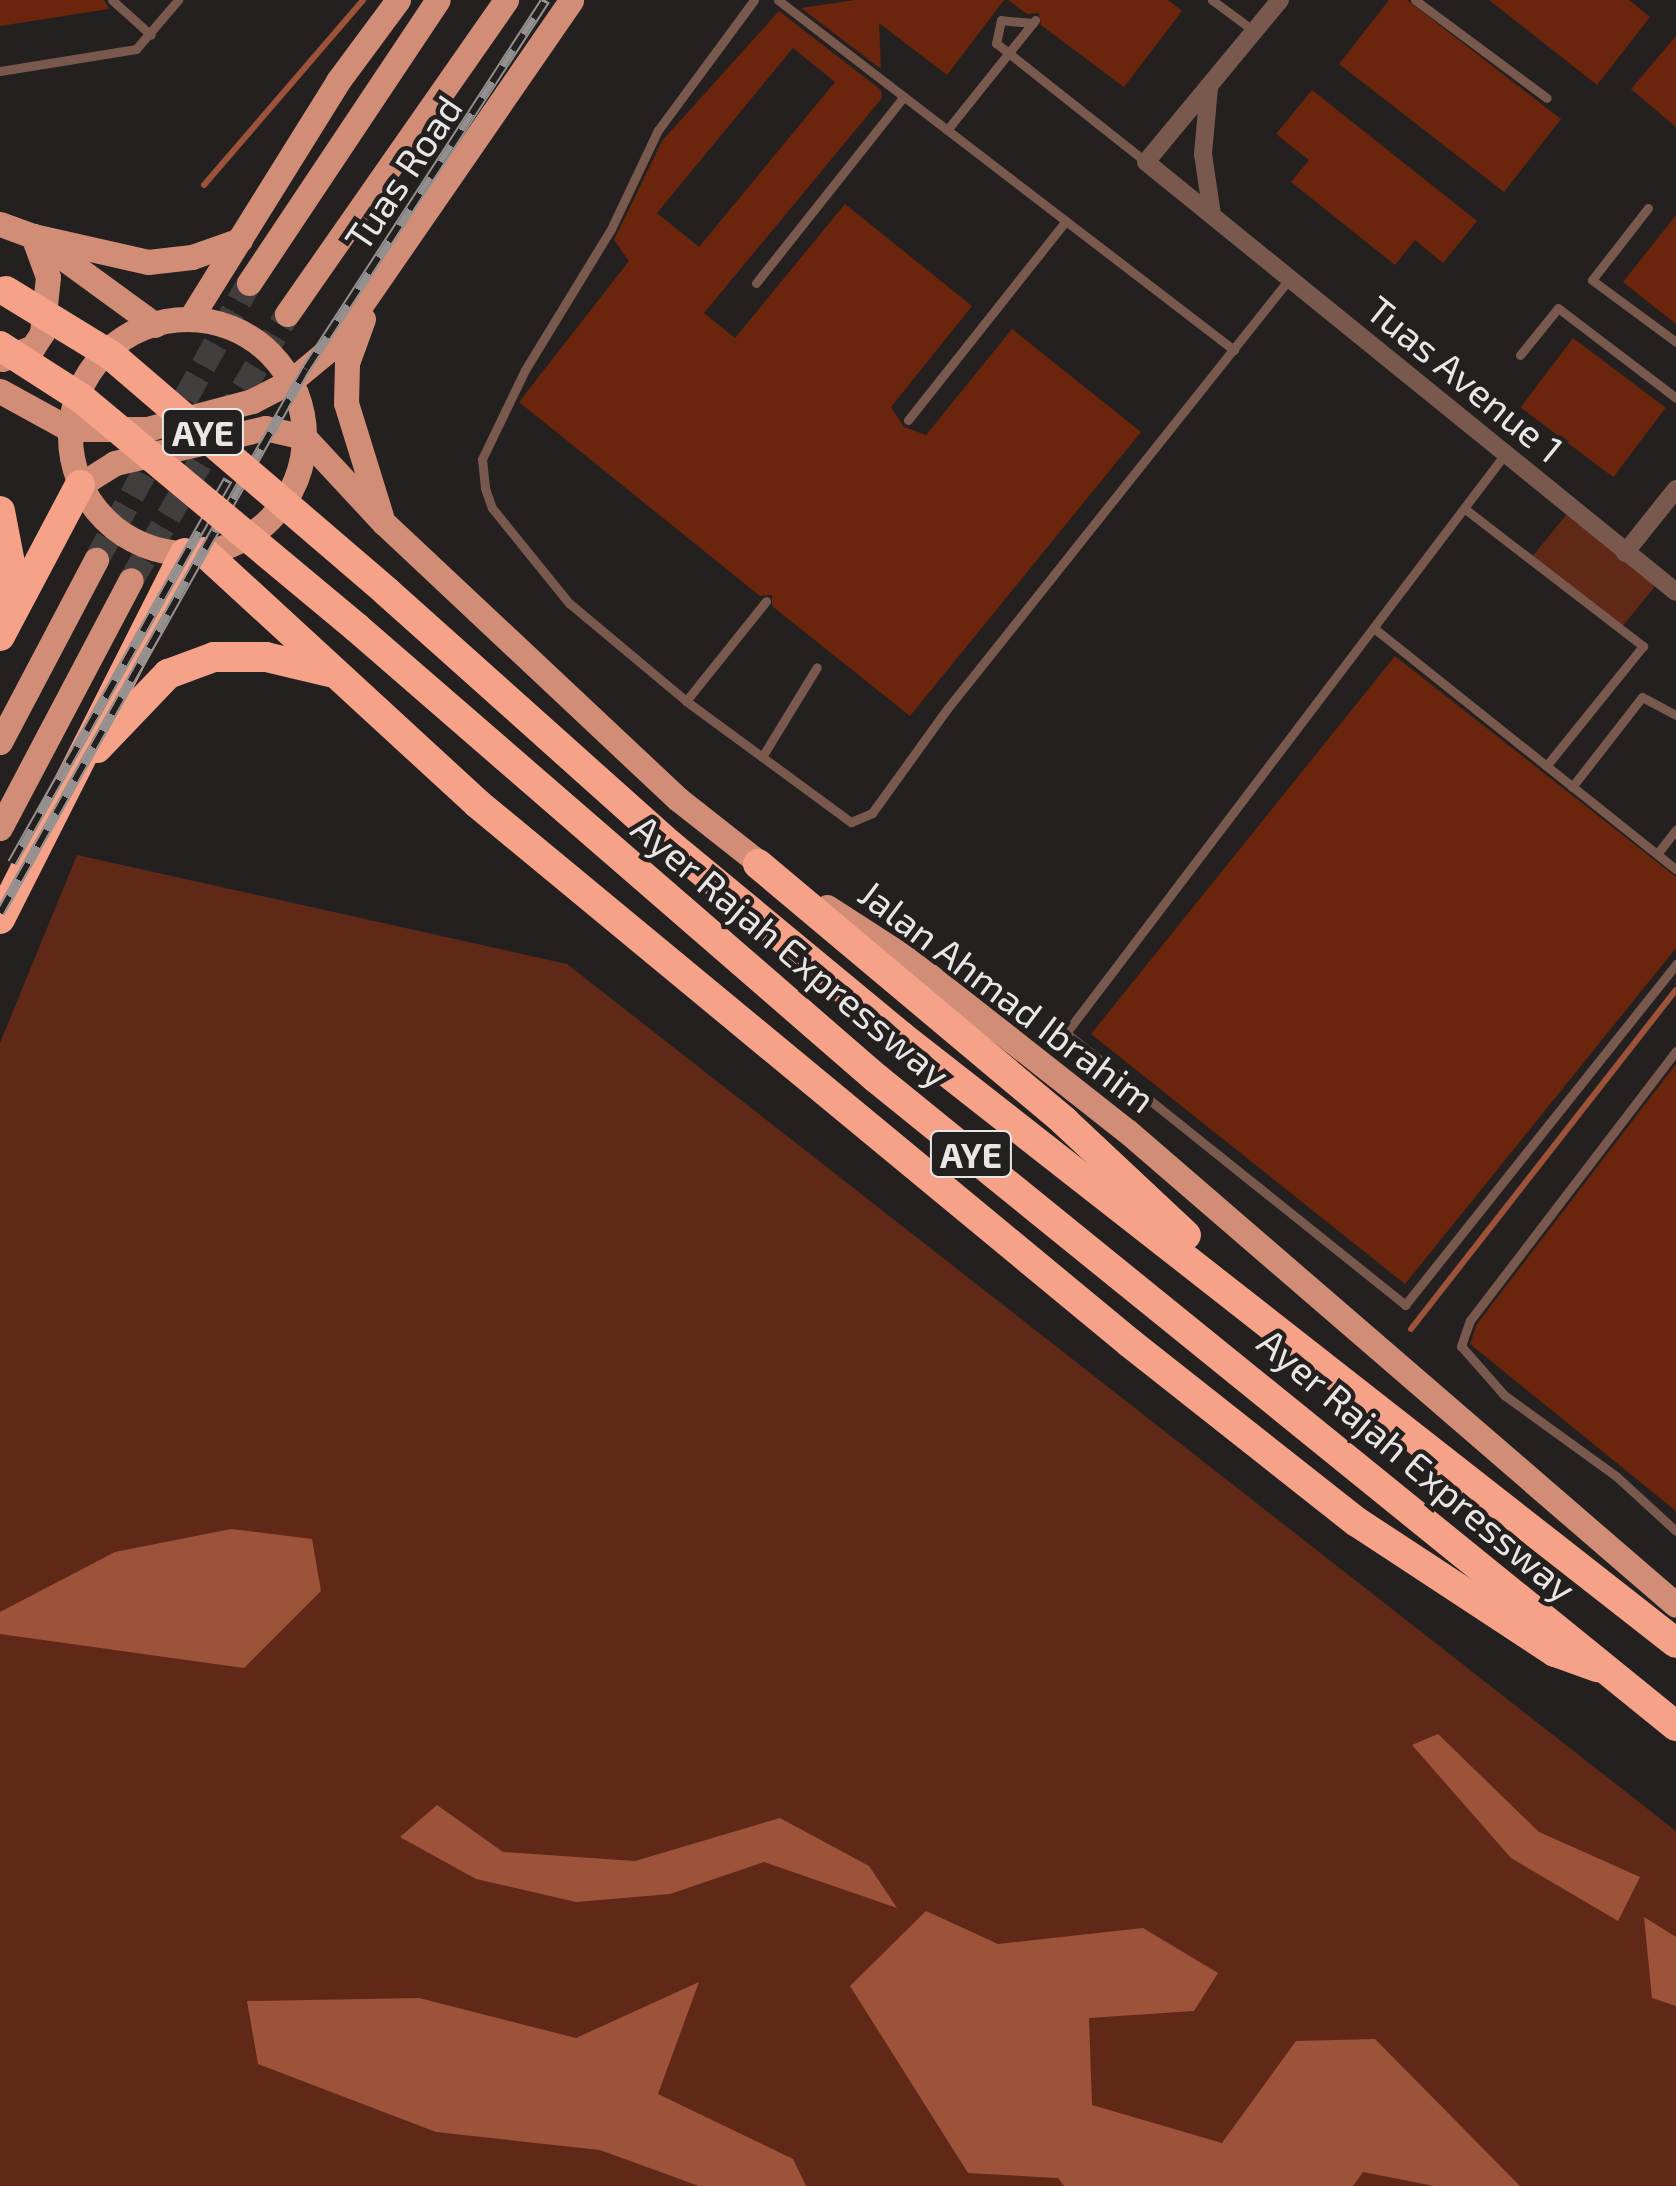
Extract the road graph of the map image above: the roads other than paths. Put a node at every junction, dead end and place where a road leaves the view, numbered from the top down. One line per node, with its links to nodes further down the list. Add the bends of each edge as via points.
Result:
1 (112, 0): 13 (lane)
2 (178, 0): 13 (lane)
3 (398, 0): 26 (main road, via 338,81)
4 (438, 0): 30 (main road, Tuas Road)
5 (506, 0): 32 (main road, Tuas Road)
6 (571, 0): 27 (main road, Tuas Road)
7 (754, 0): 62 (lane, via 658,130 611,230 525,370 482,459 492,508 569,603)
8 (778, 0): 17 (lane)
9 (1212, 0): 12 (lane)
10 (1280, 0): 12 (street)
11 (1414, 0): 18 (lane)
12 (1254, 31): 16 (street)
13 (151, 34): 15 (lane, via 122,54)
14 (1008, 53): 14 (lane, via 1034,21 1001,20 996,42); 19 (lane); 20 (lane)
15 (0, 70)
16 (1209, 88): 20 (street); 22 (street, via 1202,154)
17 (904, 96): 19 (lane); 29 (lane)
18 (1548, 98)
19 (947, 130): 23 (lane)
20 (1146, 162): 22 (street, Tuas Avenue 1)
21 (1648, 208): 35 (lane, via 1592,280)
22 (1212, 216): 28 (street, Tuas Avenue 1)
23 (1066, 221): 37 (lane); 43 (lane)
24 (0, 224): 25 (main road)
25 (33, 236): 26 (main road, via 148,262 192,257); 34 (main road); 39 (main road, via 48,278 42,334 33,347)
26 (240, 240): 33 (main road)
27 (394, 251): 40 (main road, Tuas Road, via 332,347); 51 (main road, via 347,363 349,418)
28 (1290, 278): 37 (lane); 46 (street, Tuas Avenue 1)
29 (756, 283)
30 (249, 284)
31 (3, 290): 77 (highway, Ayer Rajah Expressway / AYE, bridge, via 112,356 756,916)
32 (287, 314)
33 (190, 319): 34 (main road); 40 (main road, via 238,331)
34 (155, 324): 44 (main road, via 98,358 74,403)
35 (1676, 342)
36 (0, 346): 81 (highway, Ayer Rajah Expressway / AYE, bridge, via 95,408 876,1078)
37 (1234, 350): 65 (lane, via 865,820 851,822)
38 (1520, 355): 42 (lane, via 1558,308)
39 (0, 360)
40 (291, 381): 44 (main road, Tuas Road, via 252,400 147,428); 45 (main road)
41 (0, 390): 44 (main road)
42 (1676, 398)
43 (908, 420)
44 (69, 429): 47 (main road)
45 (304, 437): 47 (main road, via 265,428 116,463); 51 (main road, Jalan Ahmad Ibrahim); 52 (main road, via 291,490 276,513 231,545)
46 (1505, 454): 49 (lane); 53 (street, Tuas Avenue 1)
47 (80, 485): 52 (main road, via 122,534); 59 (highway)
48 (1676, 489): 53 (street)
49 (1465, 509): 58 (lane); 67 (lane, via 1642,646)
50 (0, 511): 59 (highway, via 10,563)
51 (384, 524): 72 (main road, Jalan Ahmad Ibrahim, via 678,800)
52 (195, 552): 61 (highway); 66 (highway)
53 (1626, 553): 56 (street, Tuas Avenue 1)
54 (96, 560): 64 (main road)
55 (132, 580): 69 (main road)
56 (1676, 592)
57 (766, 601): 62 (lane)
58 (1375, 629): 67 (lane); 75 (lane, via 1069,1022 1070,1039 1406,1305)
59 (2, 634)
60 (816, 667): 65 (lane)
61 (335, 674): 66 (highway, via 266,657 214,657 168,674); 81 (highway, via 646,946 1342,1510 1554,1652)
62 (686, 701): 65 (lane)
63 (1676, 715): 68 (lane, via 1642,697)
64 (0, 742)
65 (762, 757)
66 (80, 763): 74 (highway)
67 (1546, 766): 68 (lane)
68 (1572, 787): 71 (lane)
69 (0, 828)
70 (1676, 830): 71 (lane)
71 (1656, 854): 73 (lane)
72 (758, 864): 77 (highway, via 1064,1122); 79 (main road, Jalan Ahmad Ibrahim, via 912,962 1127,1130)
73 (1676, 869)
74 (0, 919)
75 (1676, 964)
76 (1676, 1052): 78 (lane, via 1470,1320 1461,1346 1504,1394 1616,1476)
77 (1330, 1369): 80 (highway, Ayer Rajah Expressway / AYE)
78 (1676, 1531)
79 (1676, 1605)
80 (1676, 1643)
81 (1597, 1667): 82 (highway, Ayer Rajah Expressway / AYE)
82 (1676, 1726)

